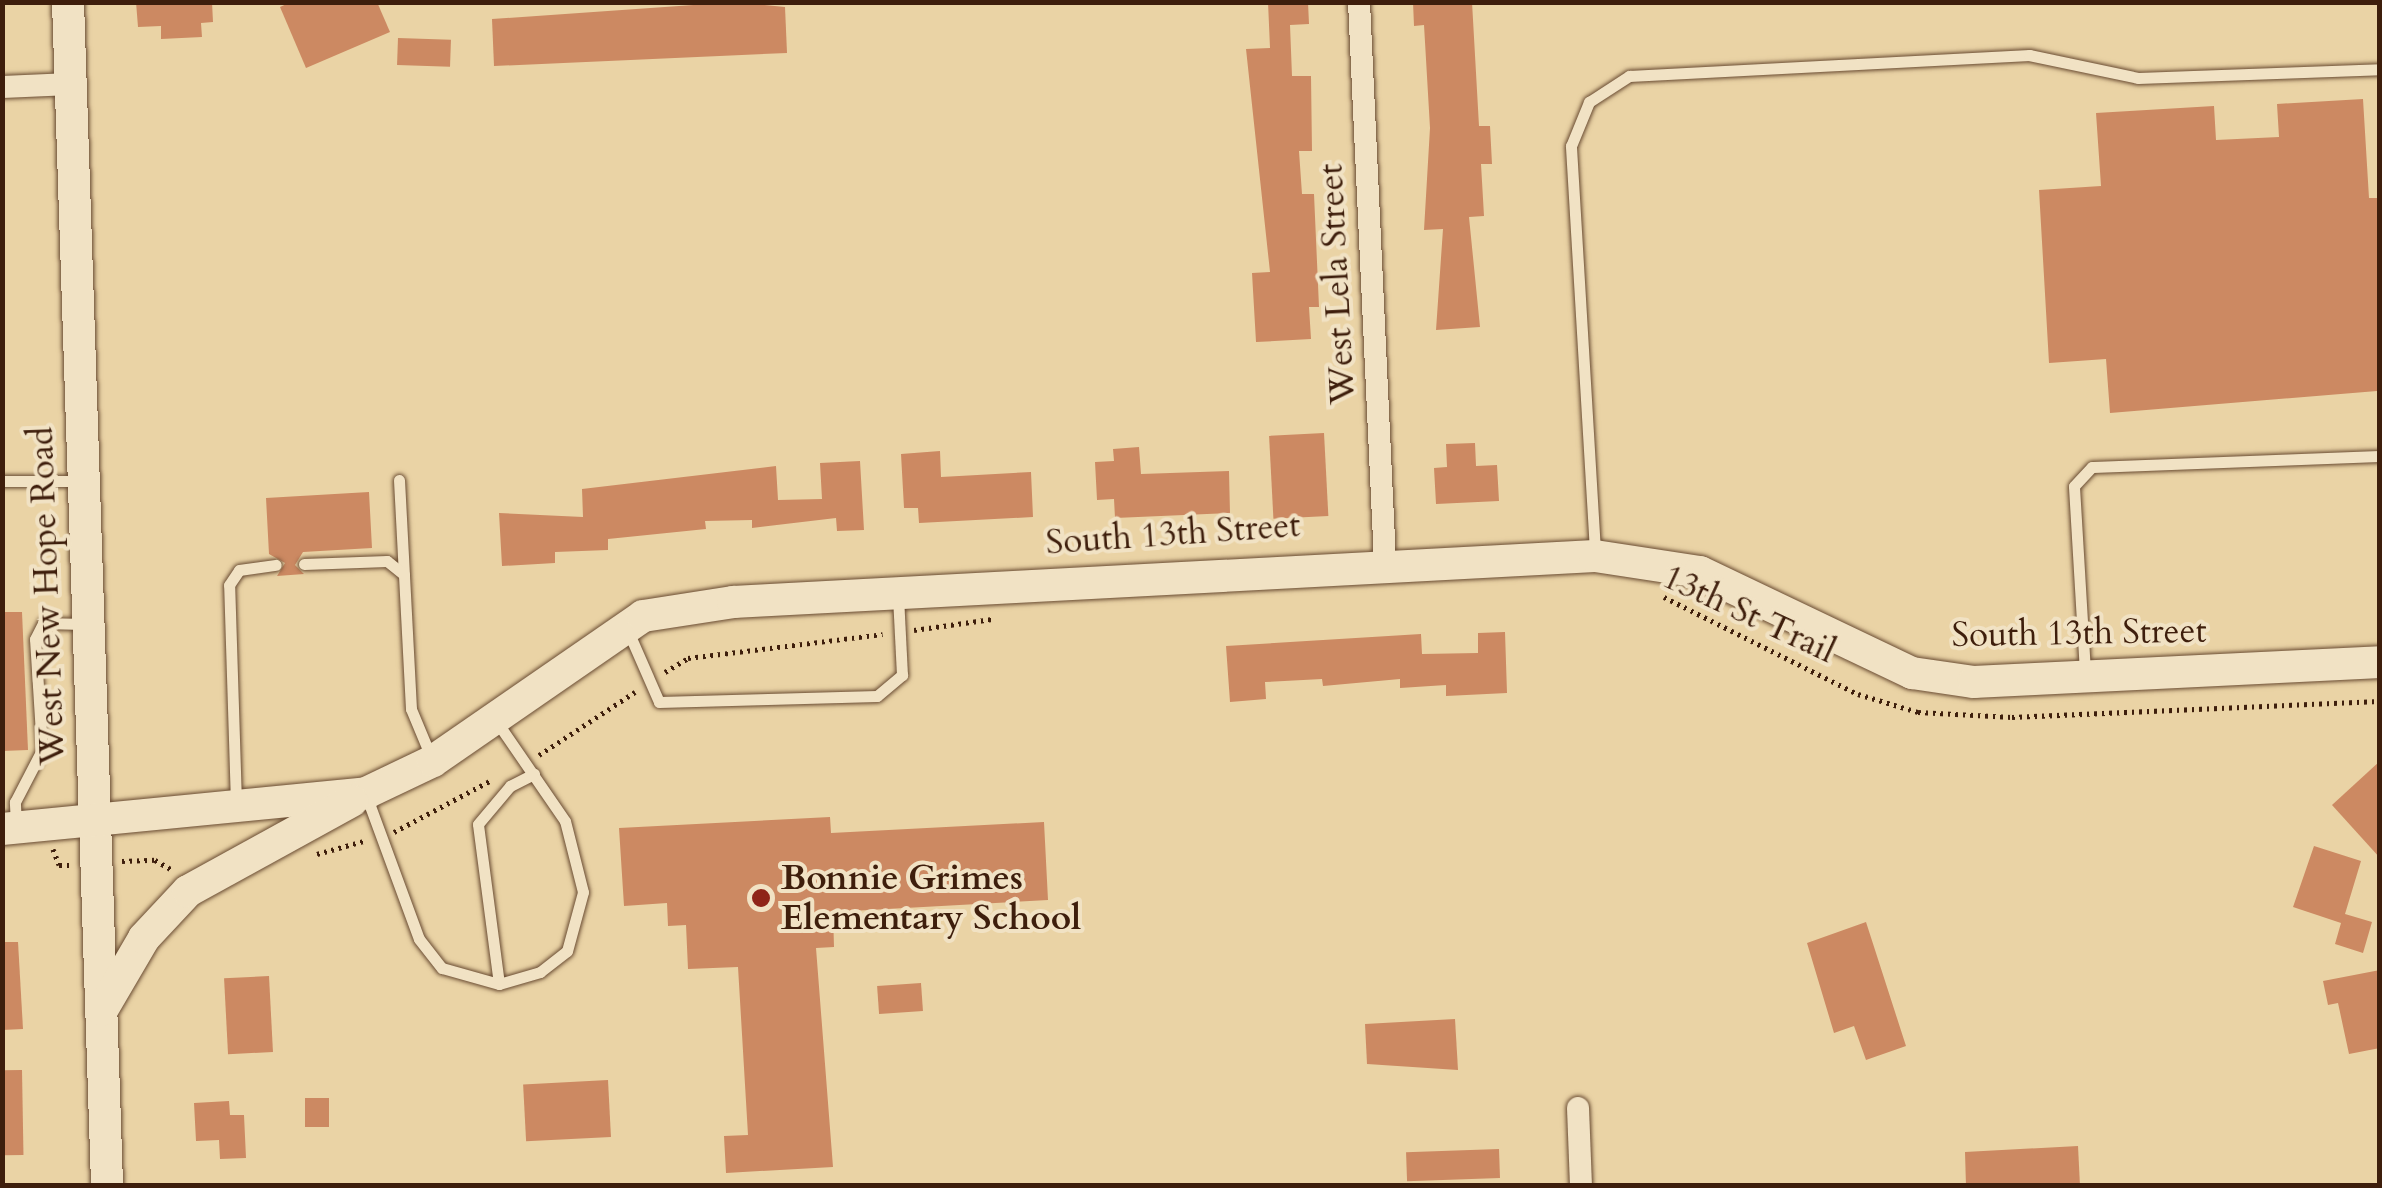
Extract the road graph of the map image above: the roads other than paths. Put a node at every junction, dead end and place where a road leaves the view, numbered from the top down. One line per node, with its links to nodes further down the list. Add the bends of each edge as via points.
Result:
1 (68, 2): 4 (street, West New Hope Road)
2 (1359, 2): 11 (street, West Lela Street)
3 (2380, 69): 10 (lane, via 2138,78 2029,55 1629,76 1589,102 1571,146)
4 (71, 84): 5 (street); 7 (street, West New Hope Road)
5 (2, 87)
6 (2380, 456): 19 (lane, via 2092,467 2074,486)
7 (82, 480): 9 (lane); 16 (street, West New Hope Road)
8 (400, 480): 14 (lane)
9 (3, 481)
10 (1595, 556): 11 (street, South 13th Street); 19 (street, South 13th Street, via 1700,572 1912,673 1974,682)
11 (1385, 562): 15 (street, South 13th Street)
12 (304, 564): 14 (lane, via 387,561)
13 (276, 565): 24 (lane, via 239,570 229,585)
14 (404, 576): 21 (lane, via 411,709)
15 (898, 593): 17 (street, South 13th Street, via 733,602); 17 (lane, via 902,675 877,696 659,702)
16 (88, 624): 25 (street, West New Hope Road); 26 (lane, via 42,623 35,639 42,750 14,802)
17 (626, 627): 20 (street, South 13th Street)
18 (2380, 662): 19 (street, South 13th Street)
19 (2085, 676)
20 (493, 716): 21 (street, South 13th Street); 22 (lane)
21 (433, 761): 23 (street, South 13th Street)
22 (534, 774): 27 (lane, via 510,786 478,824); 27 (lane, via 565,820 583,892 580,923 568,951 540,972)
23 (366, 793): 24 (street, South 13th Street); 27 (lane, via 419,939 442,968); 28 (street, via 188,890 144,938)
24 (236, 807): 25 (street, South 13th Street)
25 (96, 817): 26 (street, South 13th Street); 28 (street, West New Hope Road)
26 (9, 829)
27 (499, 984)
28 (102, 1010): 30 (street, West New Hope Road)
29 (1578, 1108): 31 (street)
30 (108, 1186)
31 (1580, 1186)

